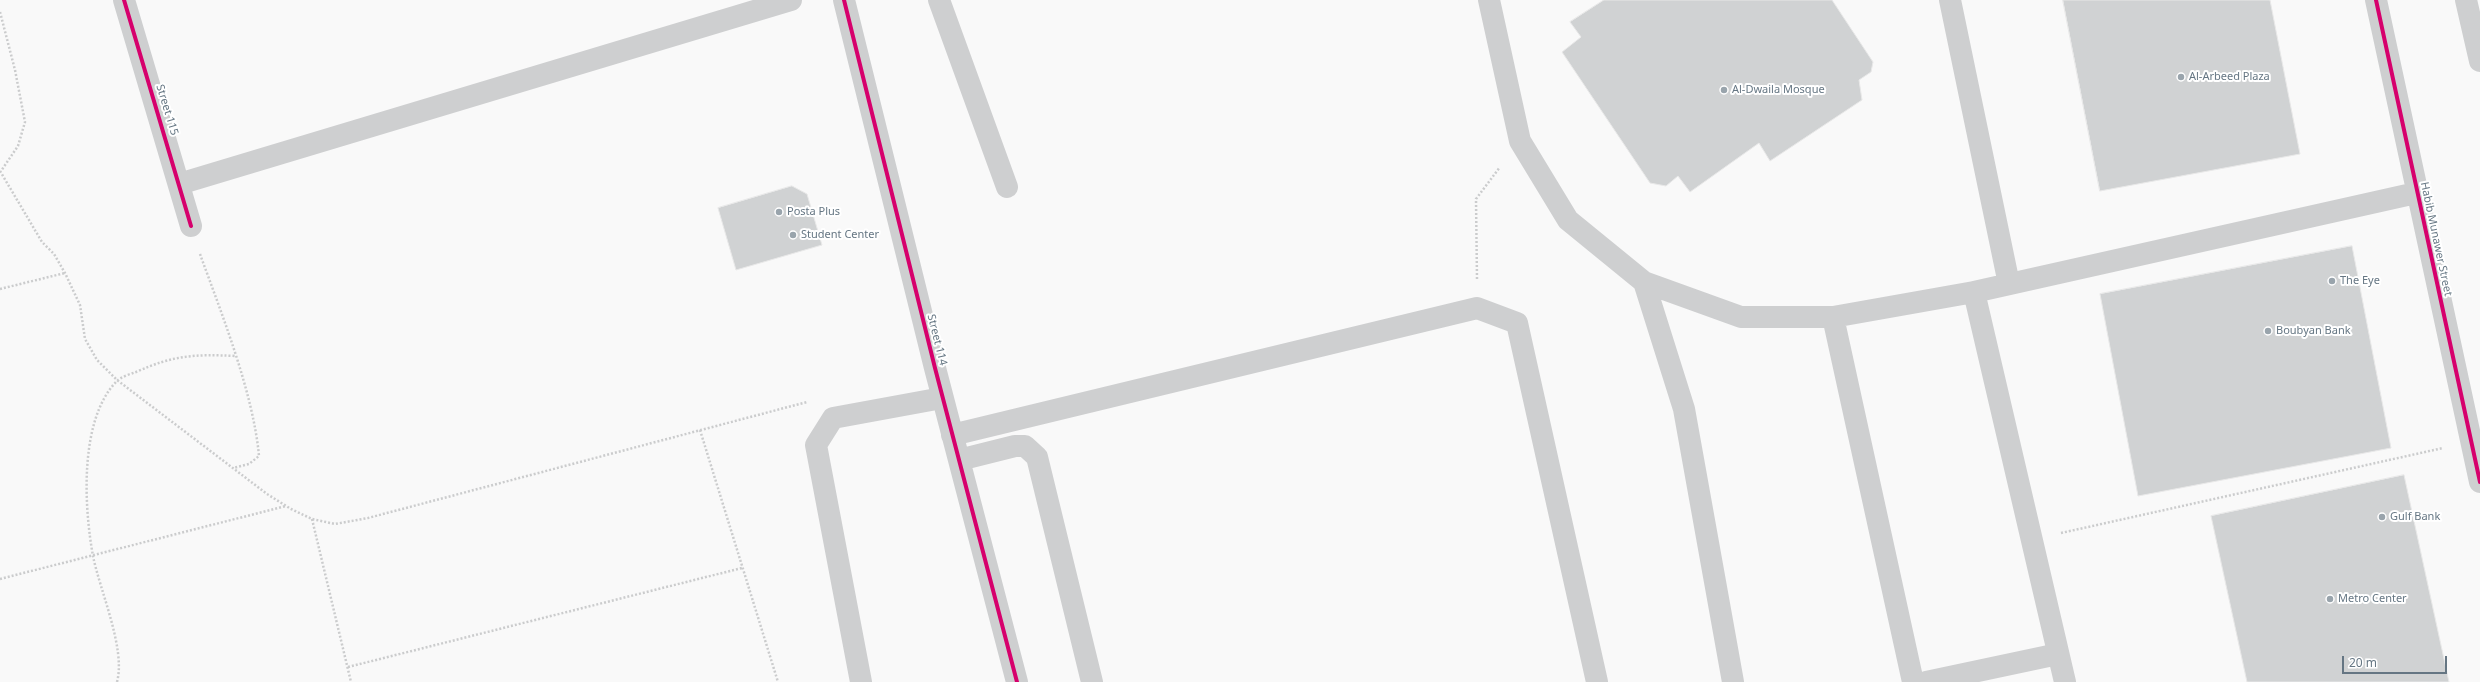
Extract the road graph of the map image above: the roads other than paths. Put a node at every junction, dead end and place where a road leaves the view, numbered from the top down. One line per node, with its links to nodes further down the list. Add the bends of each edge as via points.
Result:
1 (124, 0): 10 (street, Street 115)
2 (791, 0): 10 (street)
3 (844, 0): 18 (street, Street 114)
4 (939, 0): 11 (street)
5 (1489, 0): 14 (street, via 1520,141 1568,220)
6 (1950, 0): 15 (street)
7 (2376, 0): 12 (street, Habib Munawer Street)
8 (2466, 0): 9 (street)
9 (2480, 61)
10 (179, 184): 13 (street, Street 115)
11 (1006, 187)
12 (2416, 193): 15 (street); 21 (street, Habib Munawer Street)
13 (190, 226)
14 (1644, 282): 17 (street, via 1741,317); 27 (street, via 1684,409)
15 (2009, 284): 16 (street)
16 (1974, 292): 17 (street); 22 (street)
17 (1832, 317): 28 (street)
18 (942, 398): 19 (street, Street 114); 23 (street, via 833,418 816,445)
19 (952, 435): 20 (street, Street 114); 26 (street, via 1477,308 1516,323)
20 (959, 460): 24 (street, Street 114); 25 (street, via 1015,446 1025,446 1037,457)
21 (2479, 476)
22 (2058, 654): 29 (street); 30 (street)
23 (861, 682)
24 (1017, 682)
25 (1092, 682)
26 (1597, 682)
27 (1733, 682)
28 (1913, 682)
29 (1926, 682)
30 (2065, 682)

